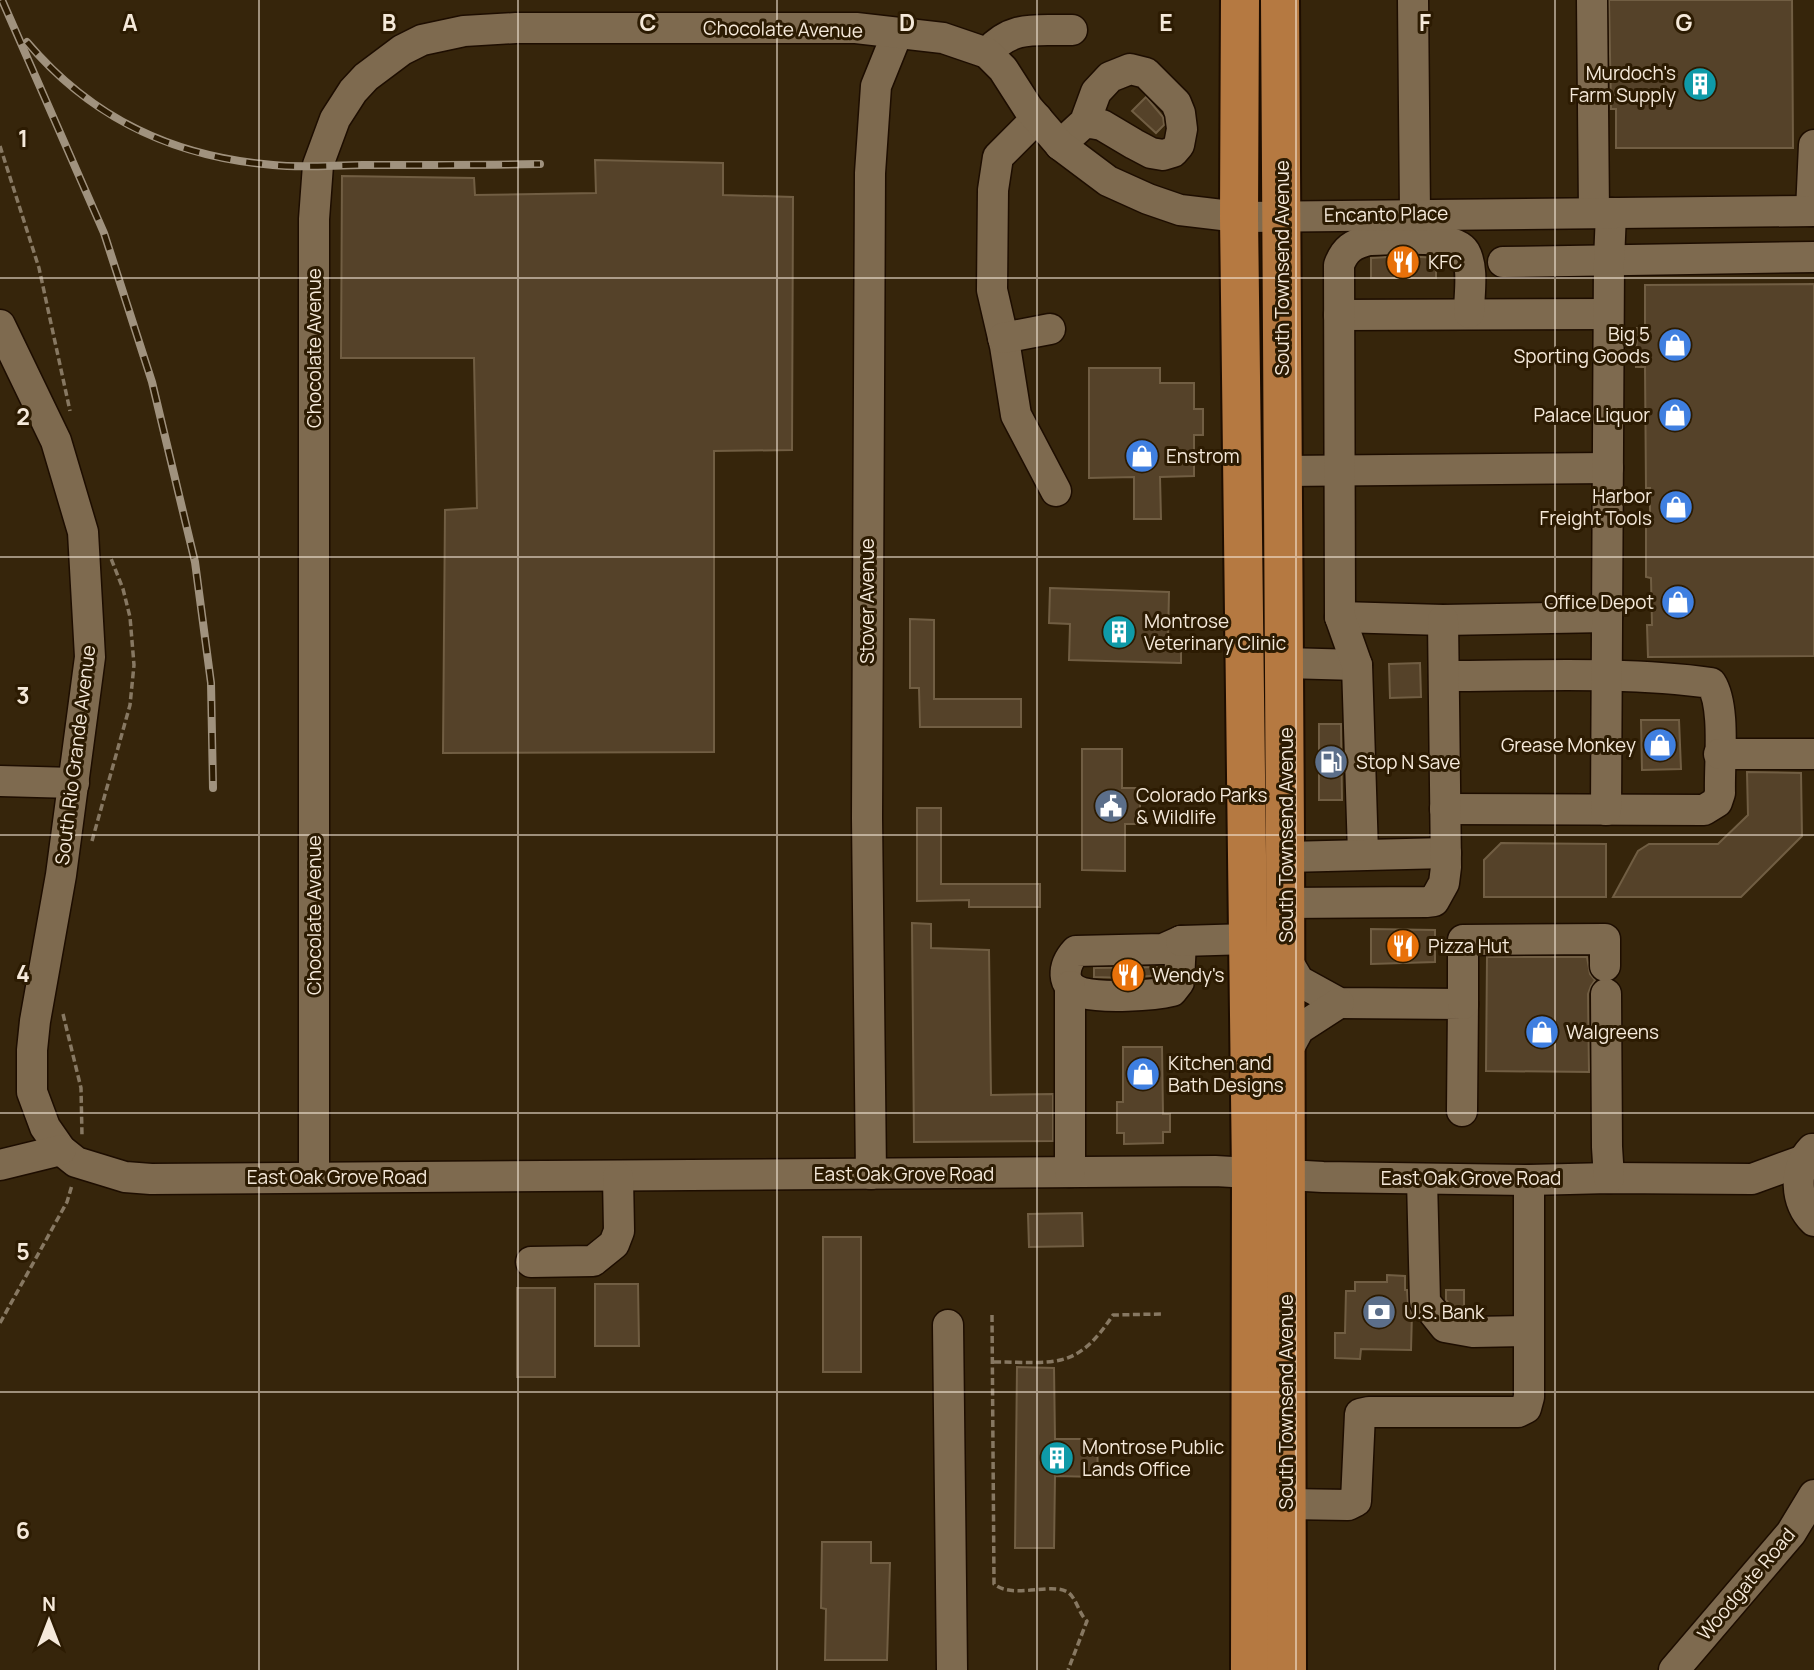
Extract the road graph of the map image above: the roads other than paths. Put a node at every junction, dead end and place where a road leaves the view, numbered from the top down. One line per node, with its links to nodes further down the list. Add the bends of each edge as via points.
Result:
1 (1240, 0): 16 (highway, South Townsend Avenue)
2 (1280, 0): 15 (highway, South Townsend Avenue)
3 (1413, 0): 14 (street)
4 (1592, 0): 13 (street)
5 (1072, 30): 7 (street, via 1024,30 1000,38)
6 (897, 34): 7 (street, Encanto Place, via 943,37); 59 (street, Stover Avenue, via 876,86 870,173 867,818); 61 (street, Chocolate Avenue, via 856,28 464,31 422,40 402,50 366,77 335,119 318,165 314,219)
7 (987, 53): 8 (street, Encanto Place)
8 (1037, 118): 10 (street, Encanto Place); 25 (street, via 998,157 993,190 992,290)
9 (1085, 122): 9 (street, via 1102,125 1163,155 1179,145 1182,129 1176,103 1146,73 1130,69 1110,77 1096,92); 10 (street)
10 (1060, 145): 16 (street, Encanto Place, via 1108,181 1148,199 1180,210)
11 (1814, 145): 12 (street)
12 (1812, 211): 13 (street, Encanto Place)
13 (1603, 213): 14 (street, Encanto Place); 18 (street)
14 (1415, 214): 15 (street, Encanto Place)
15 (1282, 216): 16 (street, Encanto Place); 27 (highway, South Townsend Avenue)
16 (1239, 217): 47 (highway, South Townsend Avenue)
17 (1814, 257): 18 (street)
18 (1609, 261): 19 (street); 21 (street)
19 (1503, 262)
20 (1469, 313): 21 (street); 22 (street); 22 (street, via 1468,265 1464,251 1453,242 1369,240 1344,251 1339,265)
21 (1608, 314): 26 (street)
22 (1339, 315): 28 (street)
23 (0, 325): 40 (street, South Rio Grande Avenue, via 56,441 83,532 90,657)
24 (1050, 329): 25 (street)
25 (1003, 338): 29 (street, via 1016,415)
26 (1608, 468): 28 (street); 31 (street)
27 (1284, 471): 28 (street); 33 (highway, South Townsend Avenue)
28 (1339, 472): 30 (street)
29 (1056, 491)
30 (1340, 617): 32 (street); 34 (street)
31 (1607, 617): 32 (street); 36 (street)
32 (1443, 620): 35 (street)
33 (1286, 663): 34 (street); 45 (highway, South Townsend Avenue)
34 (1357, 665): 43 (street)
35 (1444, 676): 36 (street); 41 (street)
36 (1607, 677): 37 (street, via 1711,683 1721,710); 42 (street)
37 (1719, 754): 38 (street); 42 (street, via 1720,793 1717,802 1704,810)
38 (1814, 754)
39 (0, 781): 40 (street)
40 (74, 783): 55 (street, South Rio Grande Avenue, via 32,1050 32,1092 38,1113)
41 (1445, 809): 42 (street); 44 (street)
42 (1606, 810)
43 (1363, 853): 44 (street); 45 (street)
44 (1446, 853): 46 (street, via 1444,883 1434,901)
45 (1287, 857): 46 (highway, South Townsend Avenue)
46 (1285, 903): 49 (highway, South Townsend Avenue)
47 (1249, 939): 48 (street); 60 (highway, South Townsend Avenue)
48 (1172, 945): 50 (street, via 1076,951 1066,961 1065,977); 50 (street, via 1179,982 1172,991 1082,993)
49 (1286, 959): 51 (street, via 1299,981); 53 (highway, South Townsend Avenue)
50 (1070, 986): 58 (street)
51 (1339, 1003): 52 (street); 53 (street, via 1299,1029)
52 (1463, 1004): 54 (street); 64 (street, via 1463,940 1605,939)
53 (1284, 1058): 60 (highway, South Townsend Avenue)
54 (1462, 1111)
55 (61, 1150): 57 (street); 61 (street, East Oak Grove Road, via 76,1161 125,1177)
56 (1809, 1154): 65 (street, East Oak Grove Road); 67 (street, via 1798,1191)
57 (0, 1165)
58 (1070, 1172): 59 (street, East Oak Grove Road); 60 (street, East Oak Grove Road)
59 (871, 1174): 62 (street, East Oak Grove Road)
60 (1268, 1174): 63 (street, East Oak Grove Road); 72 (highway, South Townsend Avenue); 74 (highway, South Townsend Avenue)
61 (314, 1176): 62 (street, East Oak Grove Road)
62 (618, 1177): 68 (street, via 619,1231 614,1244 593,1261)
63 (1422, 1178): 66 (street, East Oak Grove Road); 70 (street, via 1425,1302 1445,1327 1472,1332)
64 (1609, 1178): 65 (street, East Oak Grove Road); 66 (street, East Oak Grove Road)
65 (1752, 1178): 67 (street, East Oak Grove Road, via 1791,1195)
66 (1529, 1180): 70 (street)
67 (1808, 1213)
68 (531, 1262)
69 (948, 1325): 73 (street)
70 (1528, 1331): 72 (street, via 1526,1408 1518,1412 1360,1414 1356,1502)
71 (1814, 1494): 76 (street, Woodgate Road, via 1791,1533)
72 (1287, 1504): 75 (highway, South Townsend Avenue)
73 (952, 1670)
74 (1250, 1670)
75 (1287, 1670)
76 (1674, 1670)

